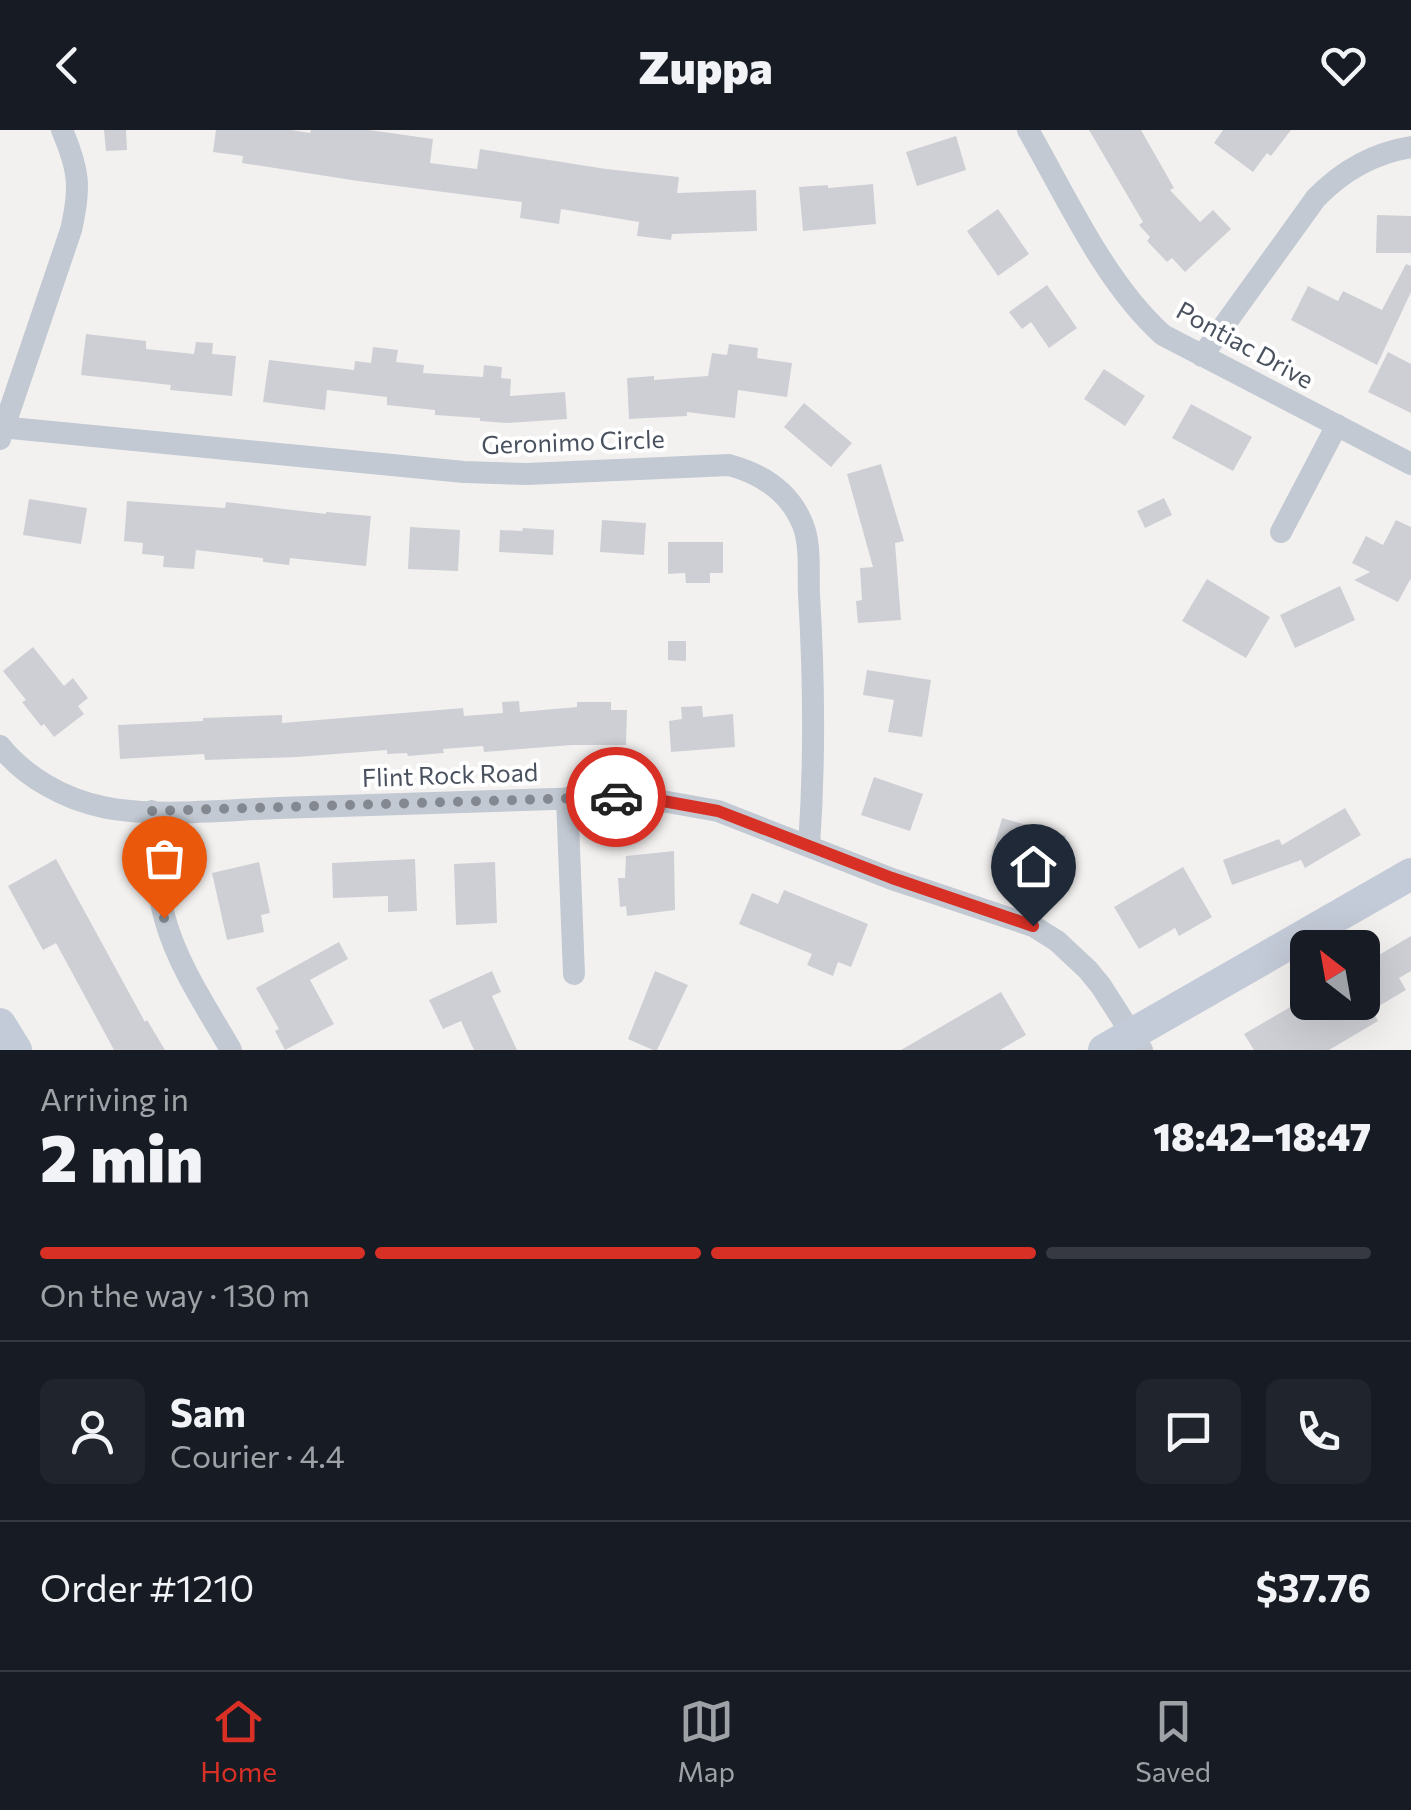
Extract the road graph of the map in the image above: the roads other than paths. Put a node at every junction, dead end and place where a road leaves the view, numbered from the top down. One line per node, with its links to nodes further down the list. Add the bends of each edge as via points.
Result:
1 (62, 130): 6 (street, via 75,160 78,203)
2 (1028, 130): 4 (street, Pontiac Drive, via 1130,303 1163,335)
3 (1411, 147): 4 (street, via 1376,156 1327,186)
4 (1202, 356): 5 (street, Pontiac Drive)
5 (1337, 426): 7 (street, Pontiac Drive); 8 (street)
6 (1, 431): 12 (street, Geronimo Circle, via 464,472 729,465 751,471 791,504 806,534 814,788)
7 (1411, 464)
8 (1281, 532)
9 (0, 746): 11 (street, Flint Rock Road, via 68,796)
10 (567, 798): 11 (street, Flint Rock Road); 12 (street, Flint Rock Road, via 697,806); 14 (street)
11 (152, 811): 18 (street, via 164,918)
12 (809, 846): 16 (street, Flint Rock Road, via 1033,926 1088,970)
13 (1411, 874): 16 (street)
14 (574, 974)
15 (0, 1024): 17 (street)
16 (1137, 1042): 19 (street)
17 (16, 1050)
18 (231, 1050)
19 (1104, 1050)

